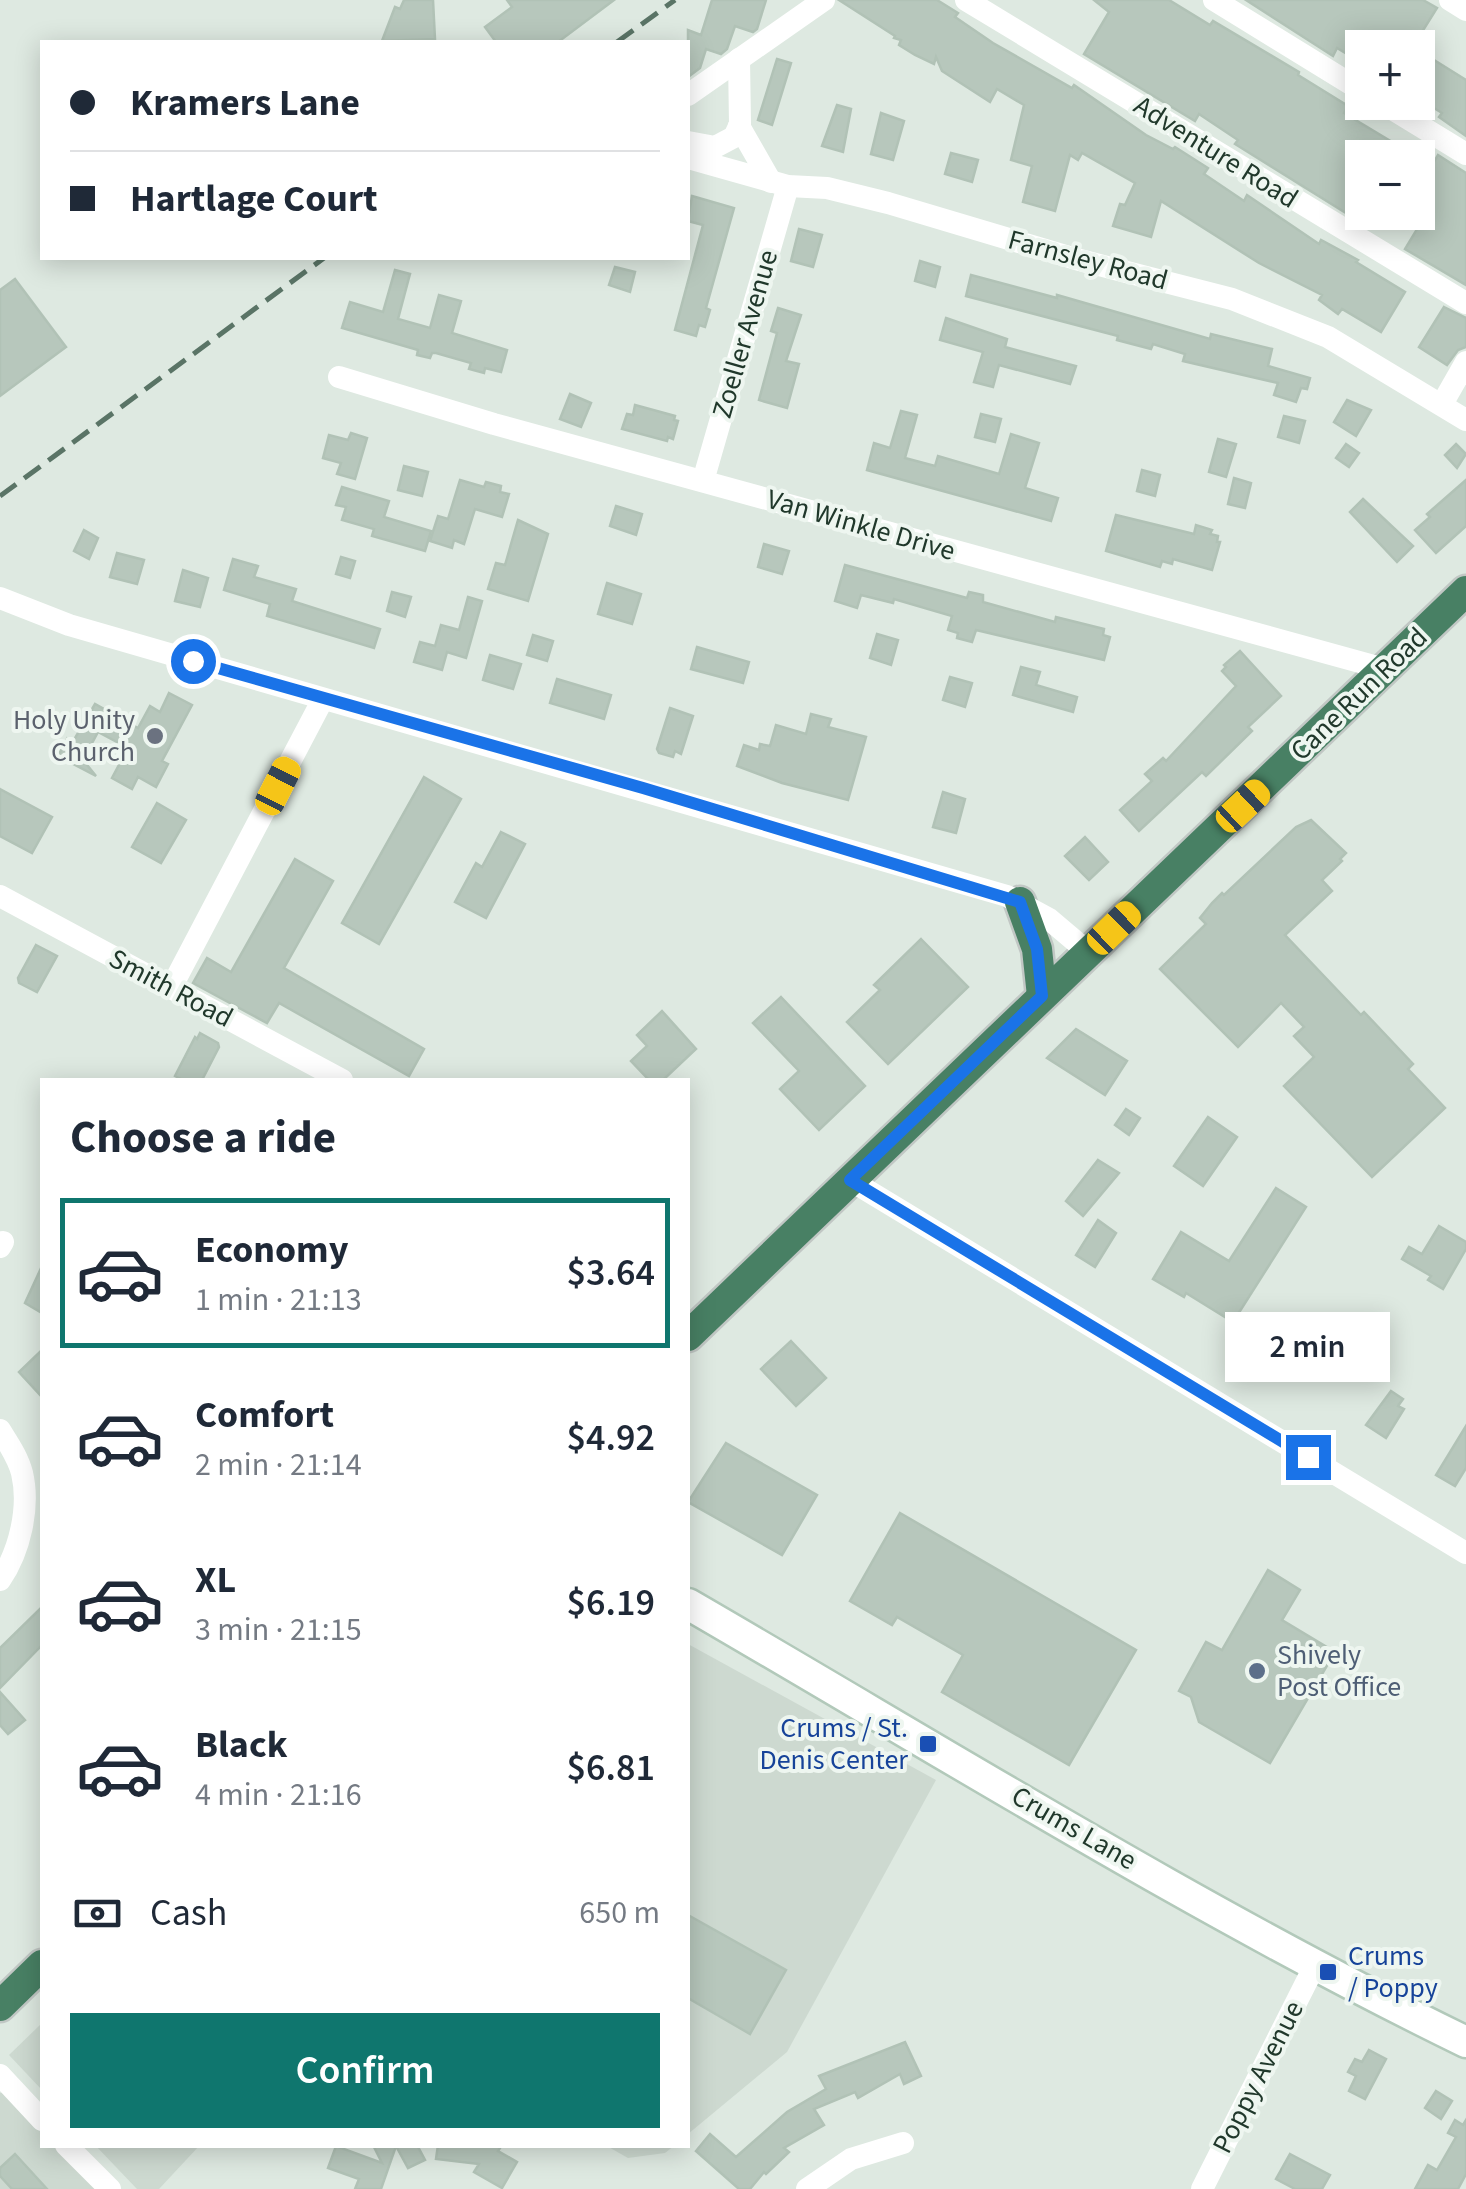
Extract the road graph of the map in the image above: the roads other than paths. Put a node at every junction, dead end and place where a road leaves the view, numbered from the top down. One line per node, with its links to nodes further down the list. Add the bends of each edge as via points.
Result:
1 (824, 0): 6 (street)
2 (968, 0): 15 (street, Adventure Road)
3 (1214, 0): 7 (street)
4 (1450, 0): 5 (street)
5 (1466, 10)
6 (739, 60): 8 (street); 10 (street)
7 (1345, 81)
8 (690, 95)
9 (1410, 120): 12 (street)
10 (738, 126): 11 (street, via 734,137 715,147); 14 (street)
11 (690, 142)
12 (1466, 154)
13 (690, 159): 14 (street, Farnsley Road)
14 (780, 184): 18 (street, Farnsley Road, via 888,203 1232,298 1328,337); 20 (street, Zoeller Avenue)
15 (1466, 303)
16 (1466, 362): 18 (street)
17 (339, 378): 20 (street, Van Winkle Drive)
18 (1442, 404): 19 (street, Farnsley Road)
19 (1466, 420)
20 (703, 481): 23 (street, Van Winkle Drive)
21 (1466, 592): 23 (highway, Cane Run Road)
22 (0, 598): 24 (street)
23 (1385, 669): 27 (highway, Cane Run Road)
24 (323, 699): 26 (street); 28 (street)
25 (0, 896): 28 (street, Smith Road)
26 (1020, 902): 27 (street); 29 (highway, via 1037,949)
27 (1088, 952): 29 (highway, Cane Run Road)
28 (171, 988): 30 (street, Smith Road)
29 (1042, 996): 31 (highway, Cane Run Road)
30 (338, 1078)
31 (850, 1180): 32 (highway, Cane Run Road); 35 (street)
32 (690, 1334)
33 (0, 1430): 34 (street)
34 (33, 1485): 36 (street)
35 (1466, 1553)
36 (0, 1580)
37 (690, 1605): 38 (main road, Crums Lane)
38 (1315, 1965): 41 (main road, Crums Lane); 48 (street, Poppy Avenue)
39 (40, 1967): 40 (highway)
40 (0, 2006)
41 (1466, 2042)
42 (0, 2075): 43 (street)
43 (40, 2118)
44 (903, 2142): 47 (street, via 851,2159)
45 (69, 2148): 46 (street)
46 (110, 2189)
47 (806, 2189)
48 (1202, 2189)

